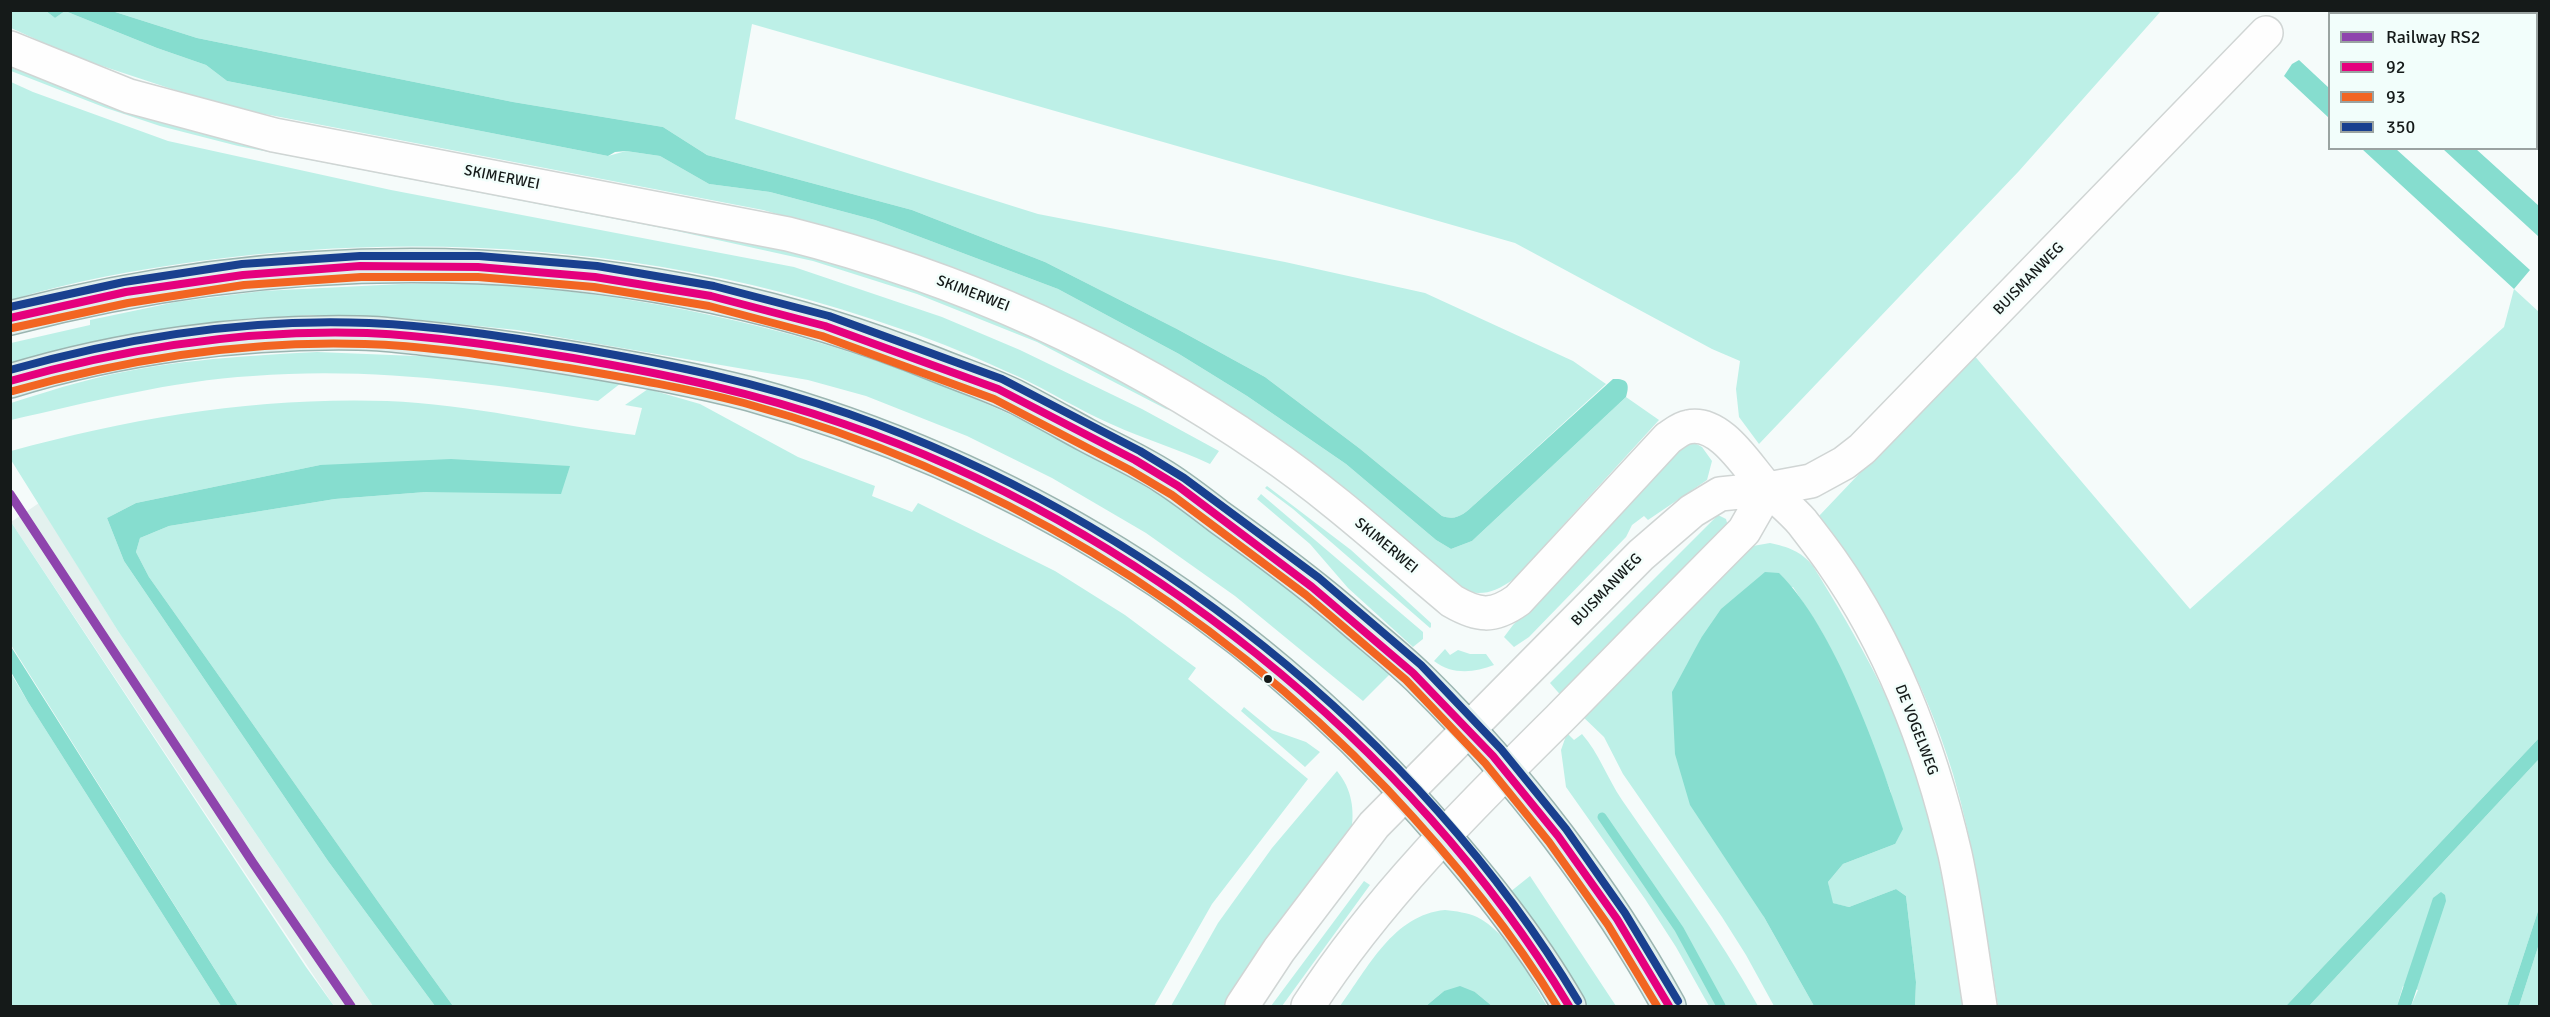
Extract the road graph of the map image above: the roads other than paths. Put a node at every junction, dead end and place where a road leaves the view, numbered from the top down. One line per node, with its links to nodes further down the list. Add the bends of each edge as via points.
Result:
1 (2266, 33): 5 (street, BUISMANWEG, via 1862,449 1810,480)
2 (10, 48): 5 (street, SKIMERWEI, via 129,96 252,129 788,234 858,253 1020,312 1146,376 1266,450 1469,611 1492,613 1518,600 1668,438 1686,427 1704,426 1718,432)
3 (10, 318): 6 (main road, via 153,286 238,274 358,265 503,268 607,277 702,293 803,318 879,342 1014,396 1164,477 1301,576 1412,671)
4 (10, 381): 8 (main road, via 167,346 249,336 360,333 495,345 750,394 936,459 1015,496 1116,552 1250,646 1354,737)
5 (1768, 489): 6 (street, BUISMANWEG, via 1720,494 1692,511 1641,555); 7 (street, via 1744,531); 14 (street, DE VOGELWEG, via 1801,521 1833,563 1865,615 1909,705 1927,752 1955,856)
6 (1469, 730): 7 (main road); 8 (street, BUISMANWEG)
7 (1505, 771): 9 (street); 13 (main road, via 1574,858)
8 (1406, 793): 9 (main road); 10 (street, BUISMANWEG, via 1374,825 1336,873)
9 (1443, 835): 11 (street, via 1376,915); 12 (main road, via 1508,914)
10 (1242, 1006)
11 (1308, 1006)
12 (1569, 1006)
13 (1669, 1006)
14 (1980, 1006)

